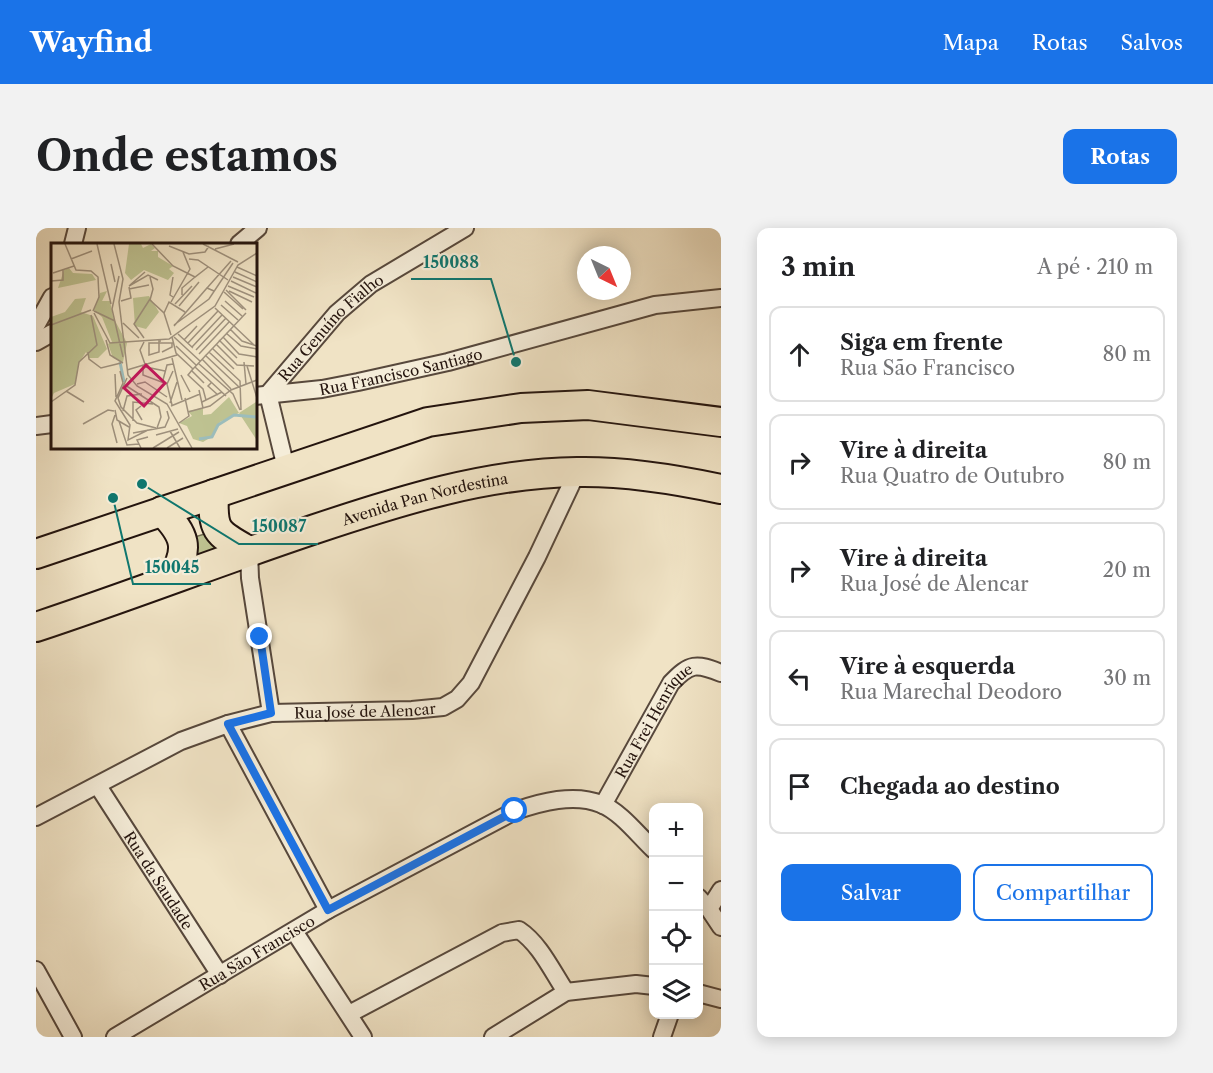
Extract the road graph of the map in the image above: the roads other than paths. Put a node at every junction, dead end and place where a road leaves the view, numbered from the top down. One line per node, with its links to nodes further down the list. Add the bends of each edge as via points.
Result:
1 (77, 228): 4 (street)
2 (258, 228): 5 (street)
3 (465, 228): 11 (street, Rua Genuíno Fialho, via 371,284 337,313)
4 (73, 243)
5 (239, 243)
6 (721, 298): 11 (street, Rua Francisco Santiago, via 655,305 437,364 322,389)
7 (51, 299): 8 (street)
8 (36, 326)
9 (51, 334): 10 (street)
10 (36, 342)
11 (262, 395): 15 (street, Rua Genuíno Fialho)
12 (721, 422): 15 (highway, via 588,405 520,408 428,422)
13 (51, 424): 14 (street)
14 (36, 426)
15 (286, 468): 18 (highway)
16 (577, 472): 17 (highway, Avenida Pan Nordestina, via 658,477); 20 (highway, Avenida Pan Nordestina, via 515,477 425,494); 25 (street, Rua José de Alencar, via 471,683 457,699 443,707 412,710)
17 (721, 489)
18 (214, 494): 19 (highway); 20 (highway, via 216,528)
19 (162, 512): 21 (highway); 22 (highway, via 183,538 182,559)
20 (249, 551): 22 (highway, Avenida Pan Nordestina); 25 (street)
21 (36, 554)
22 (173, 577): 23 (highway, Avenida Pan Nordestina)
23 (36, 627)
24 (721, 674): 28 (street, Rua Frei Henrique, via 696,665 684,669 671,683)
25 (271, 713): 26 (street, Rua José de Alencar)
26 (228, 724): 27 (street, Rua José de Alencar, via 182,741); 33 (street)
27 (98, 786): 29 (street, Rua José de Alencar); 37 (street, Rua da Saudade)
28 (603, 805): 30 (street, Rua São Francisco); 33 (street, Rua São Francisco, via 582,799 539,802 515,811)
29 (36, 817)
30 (649, 845)
31 (721, 890): 32 (street)
32 (704, 903): 34 (street)
33 (328, 910): 35 (street, Rua São Francisco)
34 (721, 927)
35 (294, 931): 37 (street, Rua São Francisco); 42 (street)
36 (36, 970): 44 (street)
37 (220, 975): 45 (street, Rua São Francisco)
38 (649, 985): 39 (street)
39 (566, 992): 42 (street, via 540,952 519,930 502,933); 47 (street)
40 (703, 994): 41 (street)
41 (721, 999)
42 (349, 1014): 46 (street)
43 (668, 1019): 48 (street)
44 (74, 1037)
45 (115, 1037)
46 (363, 1037)
47 (493, 1037)
48 (662, 1037)

